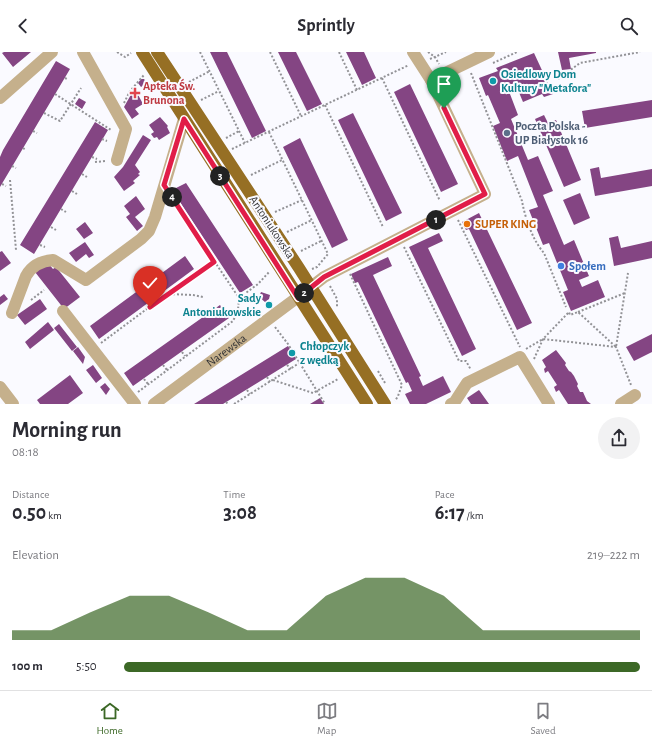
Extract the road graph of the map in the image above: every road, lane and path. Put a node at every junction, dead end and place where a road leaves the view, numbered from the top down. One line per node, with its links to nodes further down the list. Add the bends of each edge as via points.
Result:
1 (52, 52): 24 (street)
2 (83, 52): 29 (street)
3 (117, 52): 4 (path, via 125,57)
4 (137, 52): 31 (main road, Antoniukowska)
5 (158, 52): 94 (main road, Antoniukowska)
6 (200, 52): 13 (path)
7 (270, 52): 30 (path)
8 (339, 52): 21 (path)
9 (446, 52): 12 (path)
10 (489, 52): 18 (street)
11 (640, 52): 17 (path, via 580,63)
12 (417, 57): 16 (path); 18 (street)
13 (210, 71): 19 (path); 22 (path)
14 (471, 73): 105 (path, via 522,201 524,212)
15 (145, 74): 29 (path, via 130,91)
16 (382, 78): 21 (path); 60 (path)
17 (558, 79)
18 (431, 80): 94 (street, via 485,194 324,277)
19 (186, 83)
20 (81, 88): 26 (path)
21 (357, 90): 27 (path)
22 (219, 91): 25 (path); 34 (path)
23 (55, 94): 26 (path)
24 (0, 98)
25 (198, 102)
26 (71, 104): 28 (path, via 60,121); 32 (path)
27 (325, 105): 30 (path); 70 (path)
28 (44, 113)
29 (118, 114): 46 (street, via 126,129)
30 (301, 116): 36 (path)
31 (184, 119): 55 (street); 101 (main road, Antoniukowska)
32 (111, 130)
33 (33, 131): 35 (path)
34 (239, 131): 38 (path); 40 (path)
35 (36, 132)
36 (269, 132): 40 (path); 47 (path)
37 (102, 139): 39 (path)
38 (224, 139)
39 (106, 141)
40 (245, 143): 43 (path)
41 (23, 148): 42 (path)
42 (26, 150)
43 (231, 150)
44 (92, 157): 45 (path)
45 (97, 159)
46 (117, 160)
47 (282, 160): 51 (path); 59 (path)
48 (12, 166): 49 (path)
49 (16, 168)
50 (82, 174): 52 (path)
51 (249, 176)
52 (87, 177)
53 (10, 180): 80 (path)
54 (2, 184): 56 (path)
55 (164, 185): 62 (path); 109 (street, via 155,217 149,231 141,239 86,280 53,260 37,264 26,276)
56 (6, 186)
57 (72, 191): 58 (path)
58 (77, 194)
59 (302, 200): 65 (path); 67 (path)
60 (440, 201)
61 (182, 206): 62 (path)
62 (178, 208): 71 (path)
63 (61, 209): 64 (path)
64 (66, 212)
65 (273, 213)
66 (456, 217): 118 (path, via 522,351)
67 (312, 220): 73 (path); 74 (path)
68 (195, 226): 71 (path)
69 (51, 227): 72 (path)
70 (383, 227)
71 (191, 228): 79 (path)
72 (56, 230)
73 (286, 232)
74 (321, 240): 81 (path); 84 (path, via 328,254)
75 (40, 244): 78 (path)
76 (403, 244): 134 (path, via 459,361 466,361)
77 (208, 245): 79 (path)
78 (45, 247)
79 (204, 248): 82 (path)
80 (16, 250)
81 (299, 252)
82 (214, 262): 85 (path); 90 (path)
83 (222, 265): 85 (path)
84 (317, 267)
85 (218, 268): 93 (path)
86 (271, 271): 100 (path)
87 (349, 272): 150 (path, via 402,385 398,396)
88 (628, 273): 98 (path)
89 (186, 275): 90 (path)
90 (189, 279): 97 (path)
91 (235, 285): 93 (path)
92 (329, 285): 106 (path, via 337,299)
93 (231, 287): 100 (path)
94 (311, 287): 101 (main road); 150 (main road, Antoniukowska)
95 (167, 289): 97 (path)
96 (44, 290): 102 (path)
97 (168, 293): 99 (path); 104 (path)
98 (625, 293): 108 (path); 120 (path)
99 (203, 297)
100 (239, 298): 113 (path, via 238,310 233,320)
101 (298, 298): 140 (street, Narewska); 149 (main road, Antoniukowska)
102 (31, 300)
103 (148, 303): 104 (path)
104 (150, 307): 111 (path)
105 (566, 307)
106 (336, 310)
107 (63, 311): 121 (street)
108 (578, 312): 118 (path, via 570,315 569,312); 120 (path)
109 (12, 313)
110 (129, 317): 111 (path)
111 (131, 321): 116 (path)
112 (221, 324): 113 (path)
113 (223, 327): 119 (path)
114 (275, 327): 125 (path)
115 (109, 332): 116 (path)
116 (112, 335): 121 (path)
117 (201, 338): 119 (path)
118 (543, 339): 120 (path); 130 (path)
119 (205, 341): 123 (path)
120 (616, 347): 142 (path)
121 (93, 349): 143 (street)
122 (182, 352): 123 (path)
123 (185, 356): 129 (path)
124 (309, 357): 125 (path)
125 (300, 363): 128 (path); 139 (path)
126 (163, 365): 129 (path)
127 (287, 365): 128 (path)
128 (291, 369): 135 (path)
129 (167, 370): 136 (path)
130 (529, 371): 134 (street, via 520,357); 152 (street)
131 (267, 377): 135 (path)
132 (144, 379): 136 (path)
133 (338, 379): 139 (path)
134 (475, 379): 151 (street, via 467,383)
135 (272, 381): 139 (path); 141 (path)
136 (148, 384): 143 (path)
137 (0, 387): 144 (street)
138 (246, 390): 141 (path)
139 (318, 392): 148 (path)
140 (169, 393): 145 (street, Narewska); 146 (street)
141 (250, 394): 147 (path)
142 (635, 395): 153 (street)
143 (133, 400)
144 (13, 404)
145 (154, 404)
146 (175, 404)
147 (234, 404)
148 (325, 404)
149 (367, 404)
150 (389, 404)
151 (454, 404)
152 (549, 404)
153 (621, 404)

